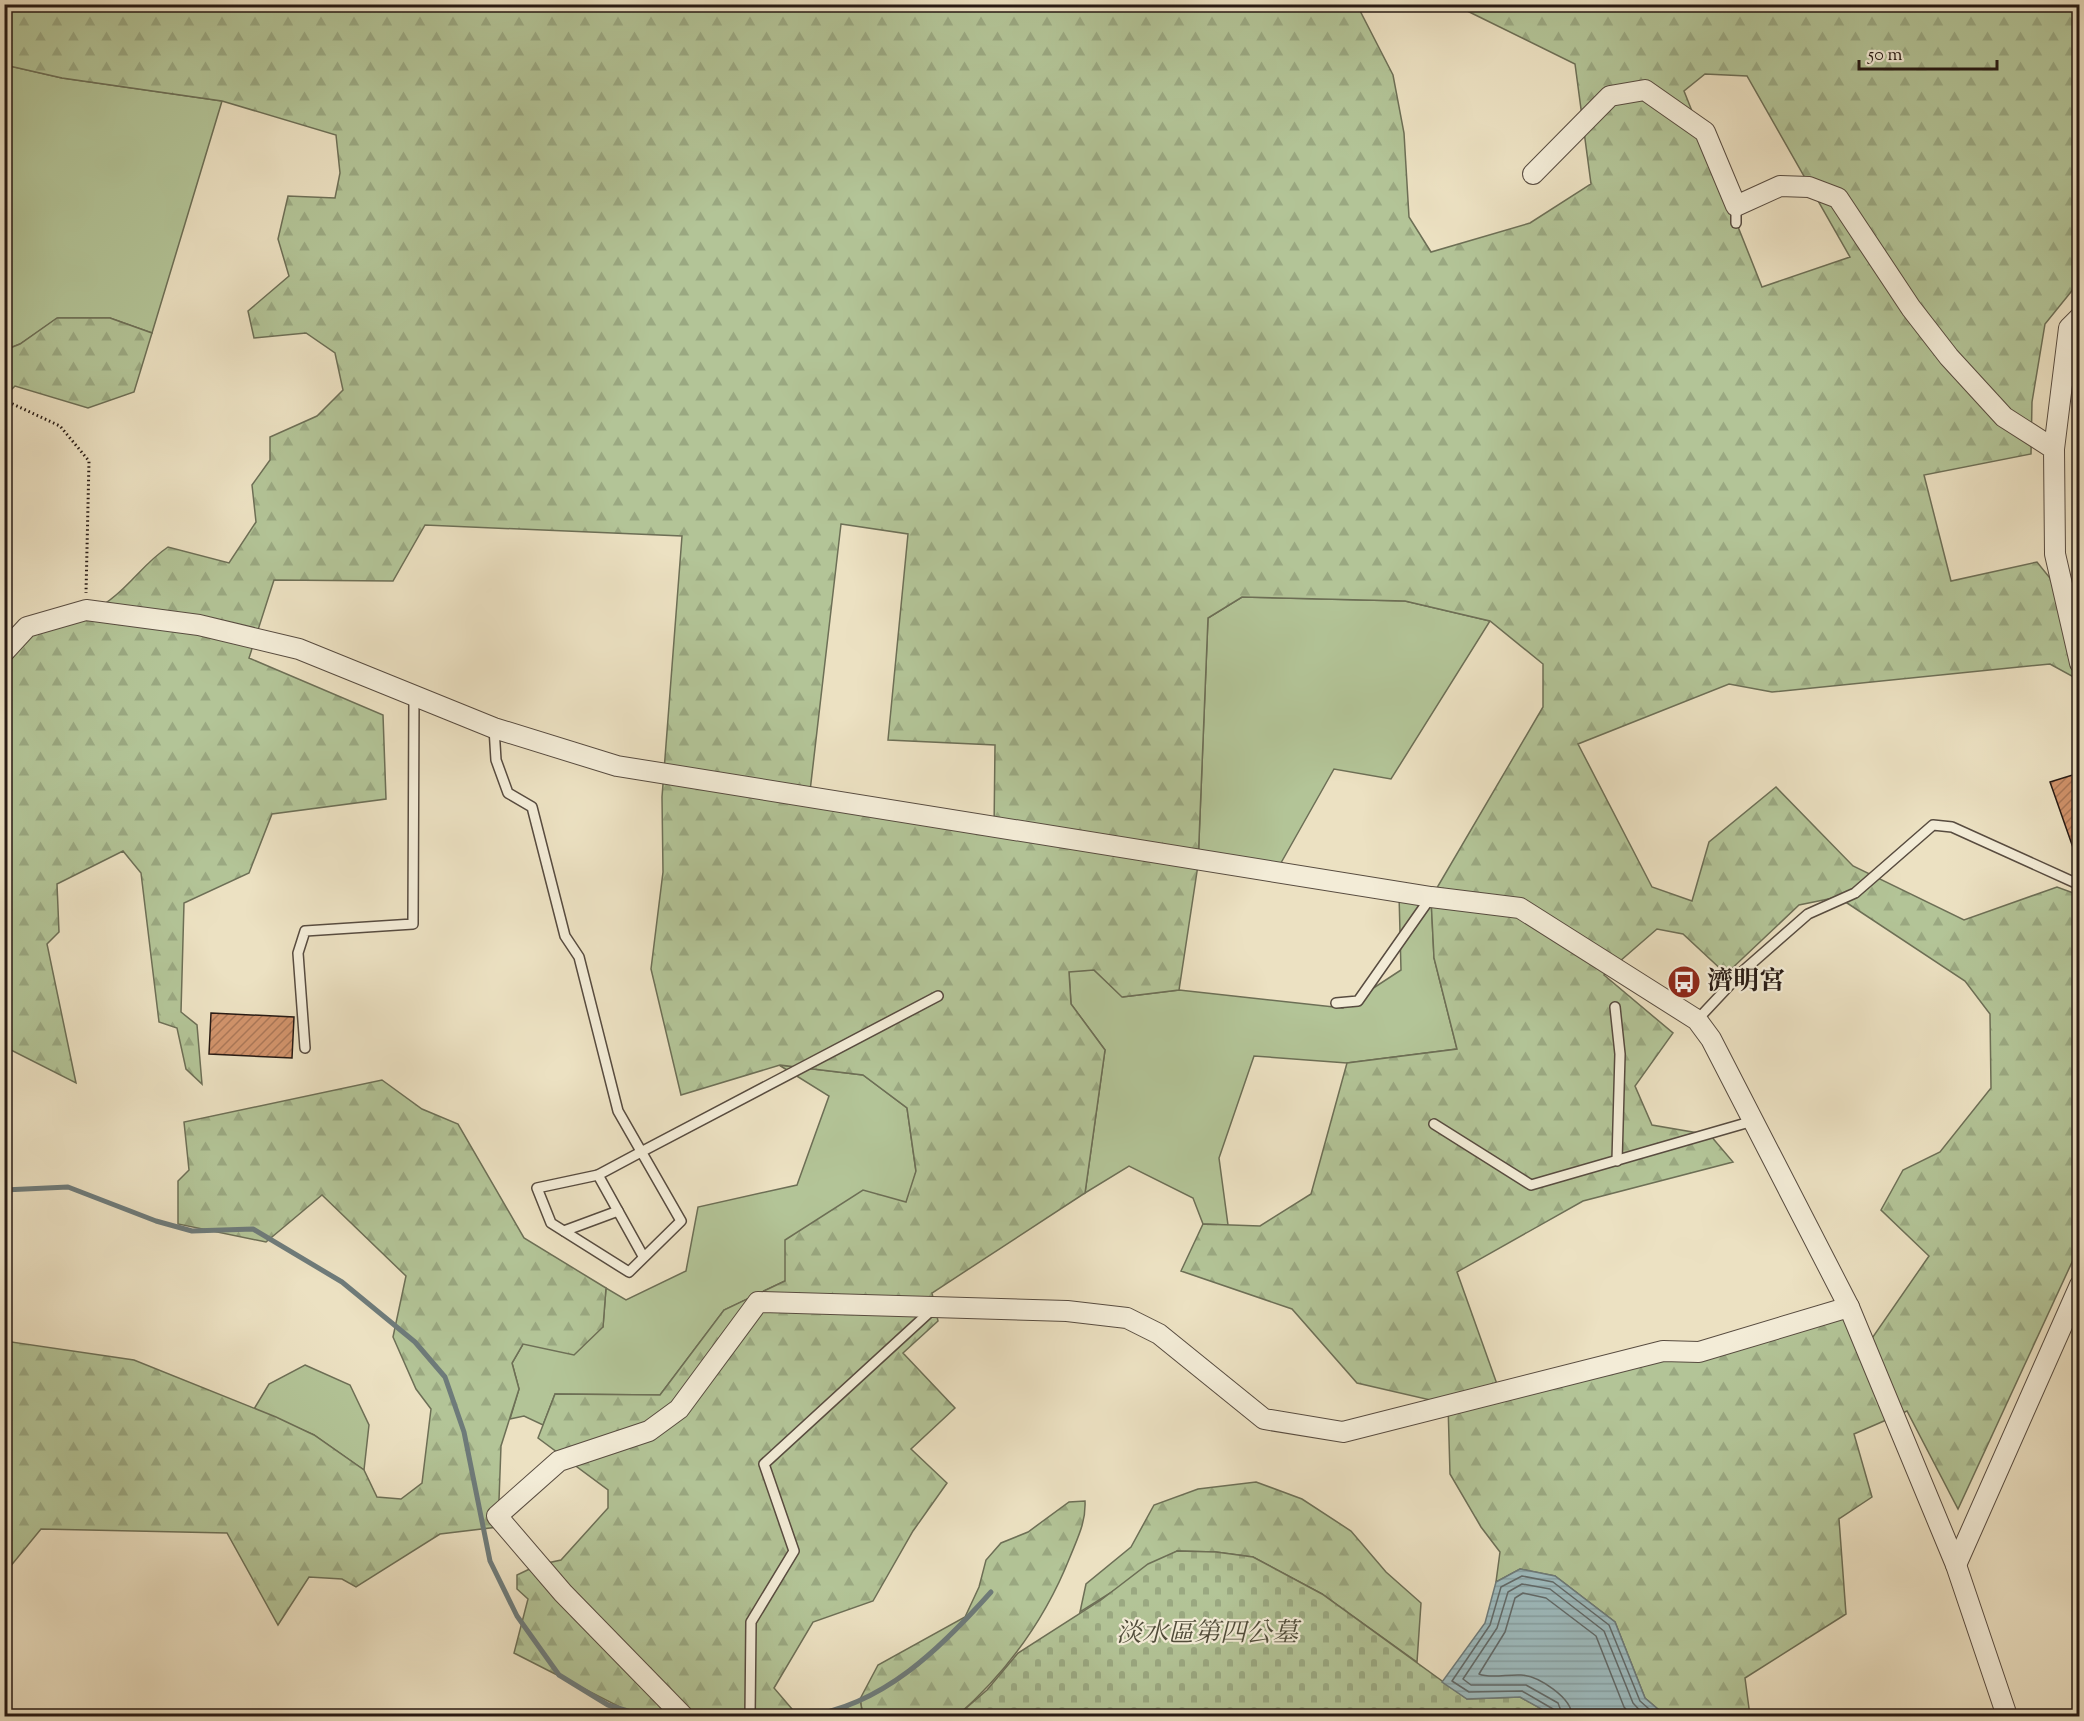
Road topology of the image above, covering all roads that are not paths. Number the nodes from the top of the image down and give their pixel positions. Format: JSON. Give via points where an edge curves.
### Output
{"nodes":[{"id":1,"x":1533,"y":174,"type":"dead end"},
{"id":2,"x":2079,"y":317,"type":"edge"},
{"id":3,"x":2054,"y":449,"type":"junction"},
{"id":4,"x":4,"y":652,"type":"edge"},
{"id":5,"x":2079,"y":663,"type":"edge"},
{"id":6,"x":414,"y":696,"type":"junction"},
{"id":7,"x":494,"y":728,"type":"junction"},
{"id":8,"x":2079,"y":885,"type":"edge"},
{"id":9,"x":1431,"y":897,"type":"junction"},
{"id":10,"x":938,"y":996,"type":"dead end"},
{"id":11,"x":1336,"y":1003,"type":"dead end"},
{"id":12,"x":1615,"y":1008,"type":"dead end"},
{"id":13,"x":1697,"y":1020,"type":"junction"},
{"id":14,"x":305,"y":1048,"type":"dead end"},
{"id":15,"x":1753,"y":1121,"type":"junction"},
{"id":16,"x":1434,"y":1124,"type":"dead end"},
{"id":17,"x":640,"y":1152,"type":"junction"},
{"id":18,"x":1617,"y":1161,"type":"junction"},
{"id":19,"x":598,"y":1175,"type":"junction"},
{"id":20,"x":618,"y":1211,"type":"junction"},
{"id":21,"x":564,"y":1232,"type":"junction"},
{"id":22,"x":643,"y":1256,"type":"junction"},
{"id":23,"x":2079,"y":1285,"type":"edge"},
{"id":24,"x":1849,"y":1307,"type":"junction"},
{"id":25,"x":935,"y":1308,"type":"junction"},
{"id":26,"x":1956,"y":1565,"type":"junction"},
{"id":27,"x":683,"y":1716,"type":"edge"},
{"id":28,"x":750,"y":1716,"type":"edge"},
{"id":29,"x":2007,"y":1716,"type":"edge"}],
"edges":[{"from":1,"to":3,"type":"street","via":[[1610,96],[1645,90],[1705,132],[1736,214],[1780,186],[1809,187],[1838,198],[1911,308],[1949,357],[2004,417]]},
{"from":2,"to":3,"type":"street","via":[[2069,328]]},
{"from":3,"to":5,"type":"street","via":[[2055,554]]},
{"from":4,"to":6,"type":"street","via":[[27,627],[86,610],[199,625],[299,650]]},
{"from":6,"to":7,"type":"street"},
{"from":6,"to":14,"type":"lane","via":[[413,924],[305,931],[298,953]]},
{"from":7,"to":9,"type":"street","via":[[617,766]]},
{"from":7,"to":17,"type":"lane","via":[[496,760],[508,793],[532,807],[565,936],[579,957],[618,1111]]},
{"from":8,"to":13,"type":"lane","via":[[1952,827],[1934,825],[1855,893],[1808,914],[1743,971]]},
{"from":9,"to":11,"type":"lane","via":[[1358,1001]]},
{"from":9,"to":13,"type":"street","via":[[1520,908]]},
{"from":10,"to":17,"type":"lane"},
{"from":12,"to":18,"type":"lane","via":[[1620,1054]]},
{"from":13,"to":15,"type":"street","via":[[1711,1039]]},
{"from":15,"to":18,"type":"lane"},
{"from":15,"to":24,"type":"street"},
{"from":16,"to":18,"type":"lane","via":[[1531,1185]]},
{"from":17,"to":19,"type":"lane"},
{"from":17,"to":22,"type":"lane","via":[[681,1221]]},
{"from":19,"to":20,"type":"lane"},
{"from":19,"to":21,"type":"lane","via":[[537,1188],[551,1224]]},
{"from":20,"to":21,"type":"lane"},
{"from":20,"to":22,"type":"lane"},
{"from":21,"to":22,"type":"lane","via":[[628,1272]]},
{"from":23,"to":26,"type":"street"},
{"from":24,"to":25,"type":"street","via":[[1699,1352],[1663,1351],[1343,1432],[1264,1419],[1160,1334],[1127,1318],[1067,1311]]},
{"from":24,"to":26,"type":"street"},
{"from":25,"to":27,"type":"street","via":[[758,1302],[679,1409],[649,1431],[559,1461],[497,1516],[563,1593]]},
{"from":25,"to":28,"type":"lane","via":[[764,1464],[794,1551],[751,1622]]},
{"from":26,"to":29,"type":"street"}]}
